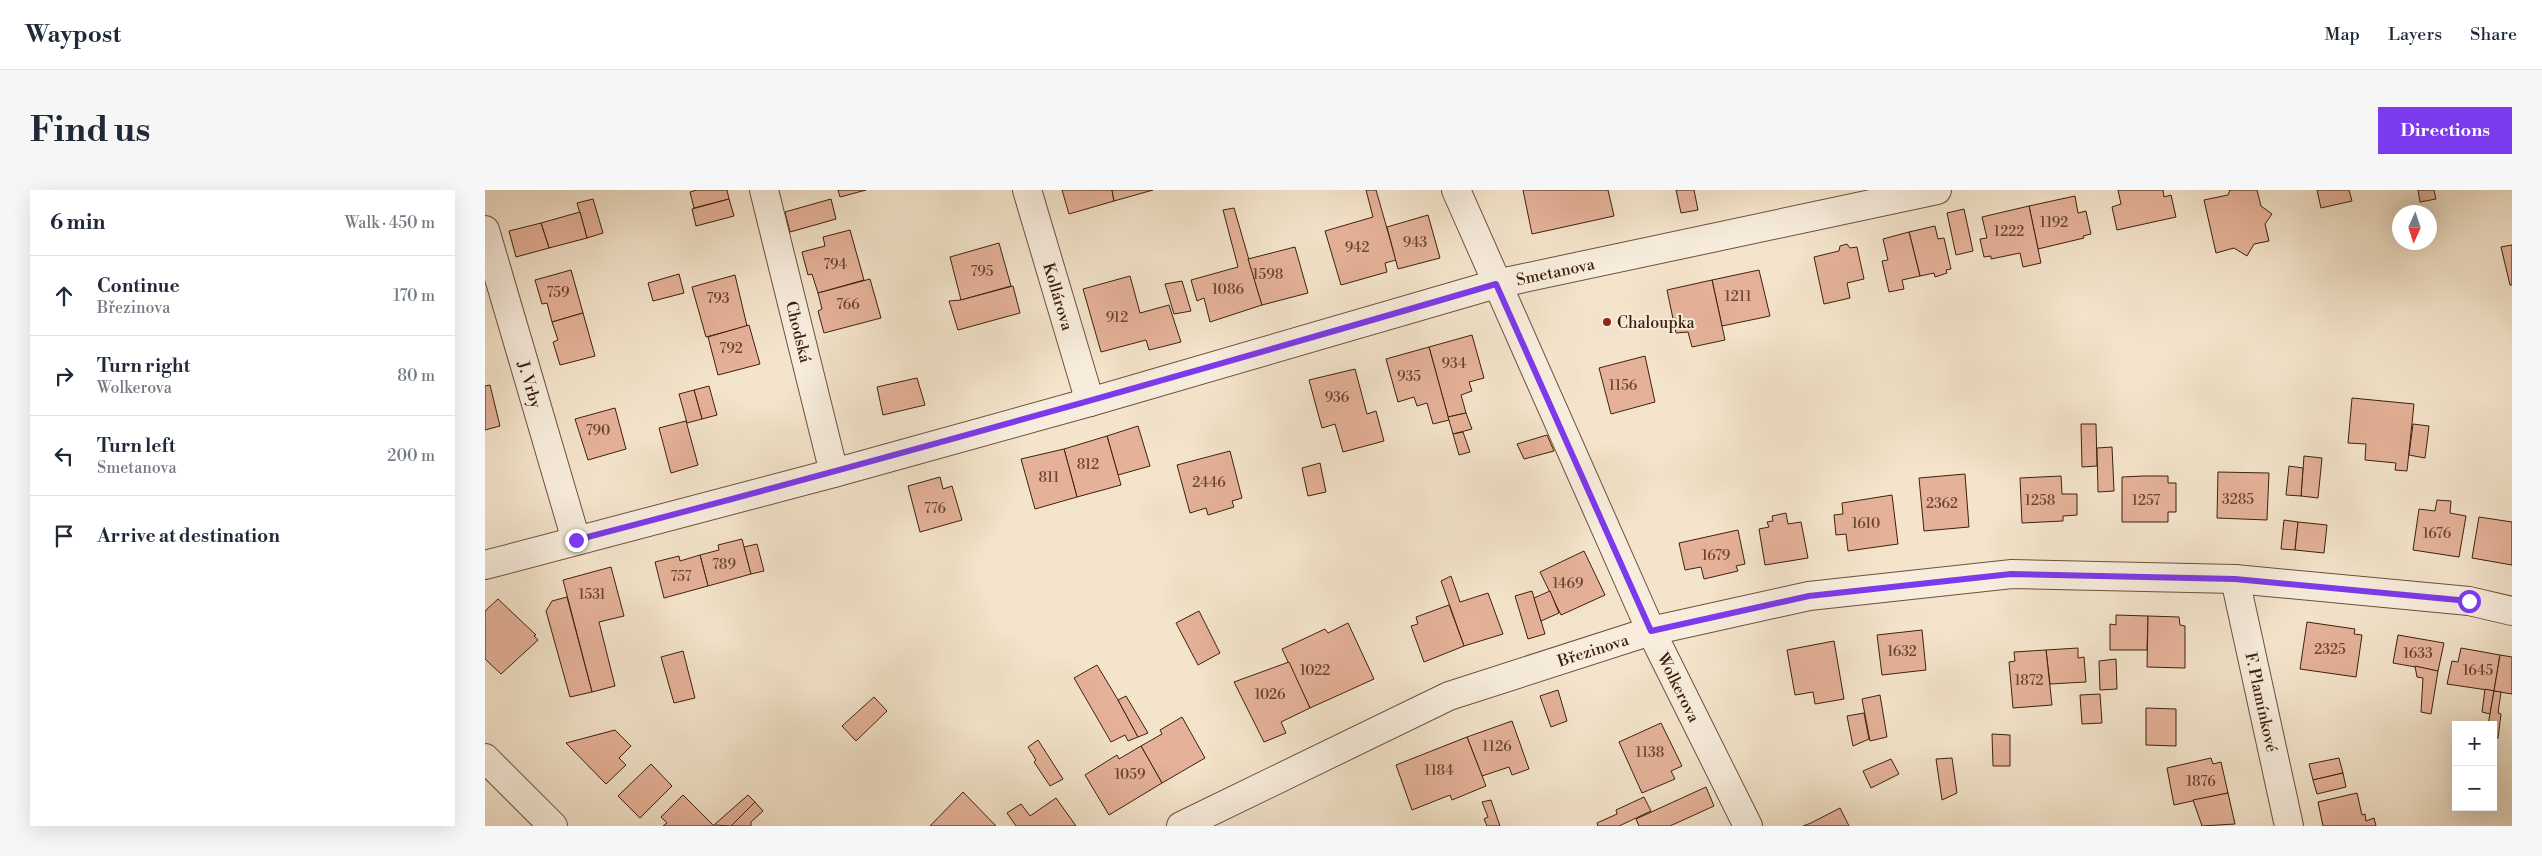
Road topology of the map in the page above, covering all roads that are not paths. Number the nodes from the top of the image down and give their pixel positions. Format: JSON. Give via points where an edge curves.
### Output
{"nodes":[{"id":1,"x":764,"y":190,"type":"edge"},
{"id":2,"x":1027,"y":190,"type":"edge"},
{"id":3,"x":1456,"y":190,"type":"edge"},
{"id":4,"x":1937,"y":190,"type":"edge"},
{"id":5,"x":1897,"y":194,"type":"edge"},
{"id":6,"x":485,"y":230,"type":"edge"},
{"id":7,"x":1496,"y":284,"type":"junction"},
{"id":8,"x":1090,"y":402,"type":"junction"},
{"id":9,"x":834,"y":473,"type":"junction"},
{"id":10,"x":576,"y":540,"type":"junction"},
{"id":11,"x":485,"y":564,"type":"edge"},
{"id":12,"x":2235,"y":579,"type":"junction"},
{"id":13,"x":2512,"y":611,"type":"edge"},
{"id":14,"x":1651,"y":631,"type":"junction"},
{"id":15,"x":485,"y":758,"type":"edge"},
{"id":16,"x":1190,"y":824,"type":"edge"},
{"id":17,"x":553,"y":826,"type":"edge"},
{"id":18,"x":1748,"y":826,"type":"edge"},
{"id":19,"x":2289,"y":826,"type":"edge"}],
"edges":[{"from":1,"to":9,"type":"street","name":"Chodská"},
{"from":2,"to":8,"type":"street","name":"Kollárova"},
{"from":3,"to":7,"type":"street","name":"Wolkerova"},
{"from":4,"to":5,"type":"street","name":"Smetanova"},
{"from":5,"to":7,"type":"street","name":"Smetanova"},
{"from":6,"to":10,"type":"street","name":"J. Vrby"},
{"from":7,"to":8,"type":"street","name":"Smetanova"},
{"from":7,"to":14,"type":"street","name":"Wolkerova"},
{"from":8,"to":9,"type":"street","name":"Smetanova"},
{"from":9,"to":10,"type":"street","name":"Smetanova"},
{"from":10,"to":11,"type":"street","name":"Smetanova"},
{"from":12,"to":13,"type":"street","name":"Březinova","via":[[2469,601]]},
{"from":12,"to":14,"type":"street","name":"Březinova","via":[[2011,574],[1809,596]]},
{"from":12,"to":19,"type":"street","name":"F. Plamínkové"},
{"from":14,"to":16,"type":"street","name":"Březinova","via":[[1449,696]]},
{"from":14,"to":18,"type":"street","name":"Wolkerova"},
{"from":15,"to":17,"type":"street"}]}
